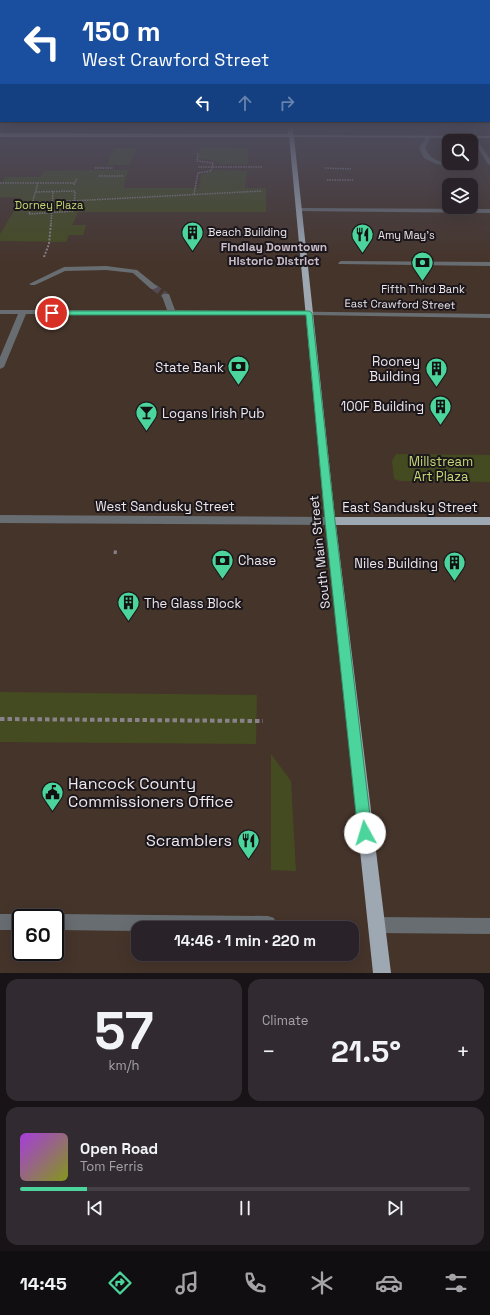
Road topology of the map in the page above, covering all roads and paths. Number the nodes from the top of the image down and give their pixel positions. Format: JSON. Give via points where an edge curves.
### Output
{"nodes":[{"id":1,"x":201,"y":172,"type":"edge"},
{"id":2,"x":294,"y":172,"type":"edge"},
{"id":3,"x":99,"y":176,"type":"dead end"},
{"id":4,"x":123,"y":176,"type":"dead end"},
{"id":5,"x":77,"y":178,"type":"dead end"},
{"id":6,"x":327,"y":180,"type":"dead end"},
{"id":7,"x":353,"y":180,"type":"dead end"},
{"id":8,"x":0,"y":183,"type":"edge"},
{"id":9,"x":38,"y":183,"type":"junction"},
{"id":10,"x":262,"y":190,"type":"dead end"},
{"id":11,"x":53,"y":191,"type":"junction"},
{"id":12,"x":36,"y":192,"type":"junction"},
{"id":13,"x":194,"y":194,"type":"junction"},
{"id":14,"x":75,"y":201,"type":"junction"},
{"id":15,"x":52,"y":202,"type":"junction"},
{"id":16,"x":32,"y":203,"type":"junction"},
{"id":17,"x":298,"y":210,"type":"junction"},
{"id":18,"x":490,"y":211,"type":"edge"},
{"id":19,"x":52,"y":213,"type":"junction"},
{"id":20,"x":44,"y":258,"type":"dead end"},
{"id":21,"x":341,"y":263,"type":"dead end"},
{"id":22,"x":490,"y":264,"type":"edge"},
{"id":23,"x":33,"y":284,"type":"dead end"},
{"id":24,"x":154,"y":287,"type":"tunnel mouth"},
{"id":25,"x":166,"y":296,"type":"tunnel mouth"},
{"id":26,"x":0,"y":312,"type":"edge"},
{"id":27,"x":23,"y":312,"type":"junction"},
{"id":28,"x":172,"y":313,"type":"junction"},
{"id":29,"x":309,"y":313,"type":"junction"},
{"id":30,"x":490,"y":316,"type":"edge"},
{"id":31,"x":0,"y":367,"type":"edge"},
{"id":32,"x":0,"y":520,"type":"edge"},
{"id":33,"x":330,"y":521,"type":"junction"},
{"id":34,"x":490,"y":521,"type":"edge"},
{"id":35,"x":116,"y":548,"type":"dead end"},
{"id":36,"x":116,"y":554,"type":"dead end"},
{"id":37,"x":0,"y":719,"type":"edge"},
{"id":38,"x":264,"y":721,"type":"dead end"},
{"id":39,"x":0,"y":922,"type":"edge"},
{"id":40,"x":12,"y":922,"type":"edge"},
{"id":41,"x":64,"y":922,"type":"edge"},
{"id":42,"x":131,"y":923,"type":"edge"},
{"id":43,"x":376,"y":925,"type":"junction"},
{"id":44,"x":490,"y":926,"type":"edge"},
{"id":45,"x":382,"y":973,"type":"edge"}],
"edges":[{"from":1,"to":13,"type":"path","via":[[198,173]]},
{"from":2,"to":17,"type":"main road","name":"South Main Street"},
{"from":3,"to":4,"type":"path"},
{"from":5,"to":9,"type":"path","via":[[75,184]]},
{"from":6,"to":7,"type":"path"},
{"from":8,"to":9,"type":"path"},
{"from":9,"to":12,"type":"path"},
{"from":10,"to":13,"type":"path"},
{"from":11,"to":12,"type":"path"},
{"from":11,"to":14,"type":"path","via":[[76,191]]},
{"from":11,"to":15,"type":"path"},
{"from":12,"to":16,"type":"path"},
{"from":13,"to":14,"type":"path"},
{"from":14,"to":15,"type":"path"},
{"from":14,"to":19,"type":"path","via":[[74,211]]},
{"from":15,"to":16,"type":"path"},
{"from":15,"to":19,"type":"path"},
{"from":16,"to":19,"type":"path","via":[[29,214]]},
{"from":17,"to":18,"type":"street"},
{"from":17,"to":29,"type":"main road","name":"South Main Street"},
{"from":19,"to":20,"type":"path","via":[[49,244]]},
{"from":21,"to":22,"type":"street"},
{"from":23,"to":24,"type":"street","via":[[64,269],[106,268],[135,271]]},
{"from":25,"to":28,"type":"street"},
{"from":26,"to":27,"type":"street","name":"East Crawford Street"},
{"from":27,"to":28,"type":"street","name":"East Crawford Street"},
{"from":27,"to":31,"type":"street"},
{"from":28,"to":29,"type":"street","name":"East Crawford Street"},
{"from":29,"to":30,"type":"street","name":"East Crawford Street"},
{"from":29,"to":33,"type":"main road","name":"South Main Street"},
{"from":32,"to":33,"type":"street","name":"West Sandusky Street"},
{"from":33,"to":34,"type":"main road","name":"East Sandusky Street"},
{"from":33,"to":43,"type":"main road","name":"South Main Street"},
{"from":35,"to":36,"type":"path"},
{"from":37,"to":38,"type":"path"},
{"from":39,"to":40,"type":"street"},
{"from":41,"to":42,"type":"street"},
{"from":43,"to":44,"type":"street"},
{"from":43,"to":45,"type":"main road","name":"South Main Street"}]}
